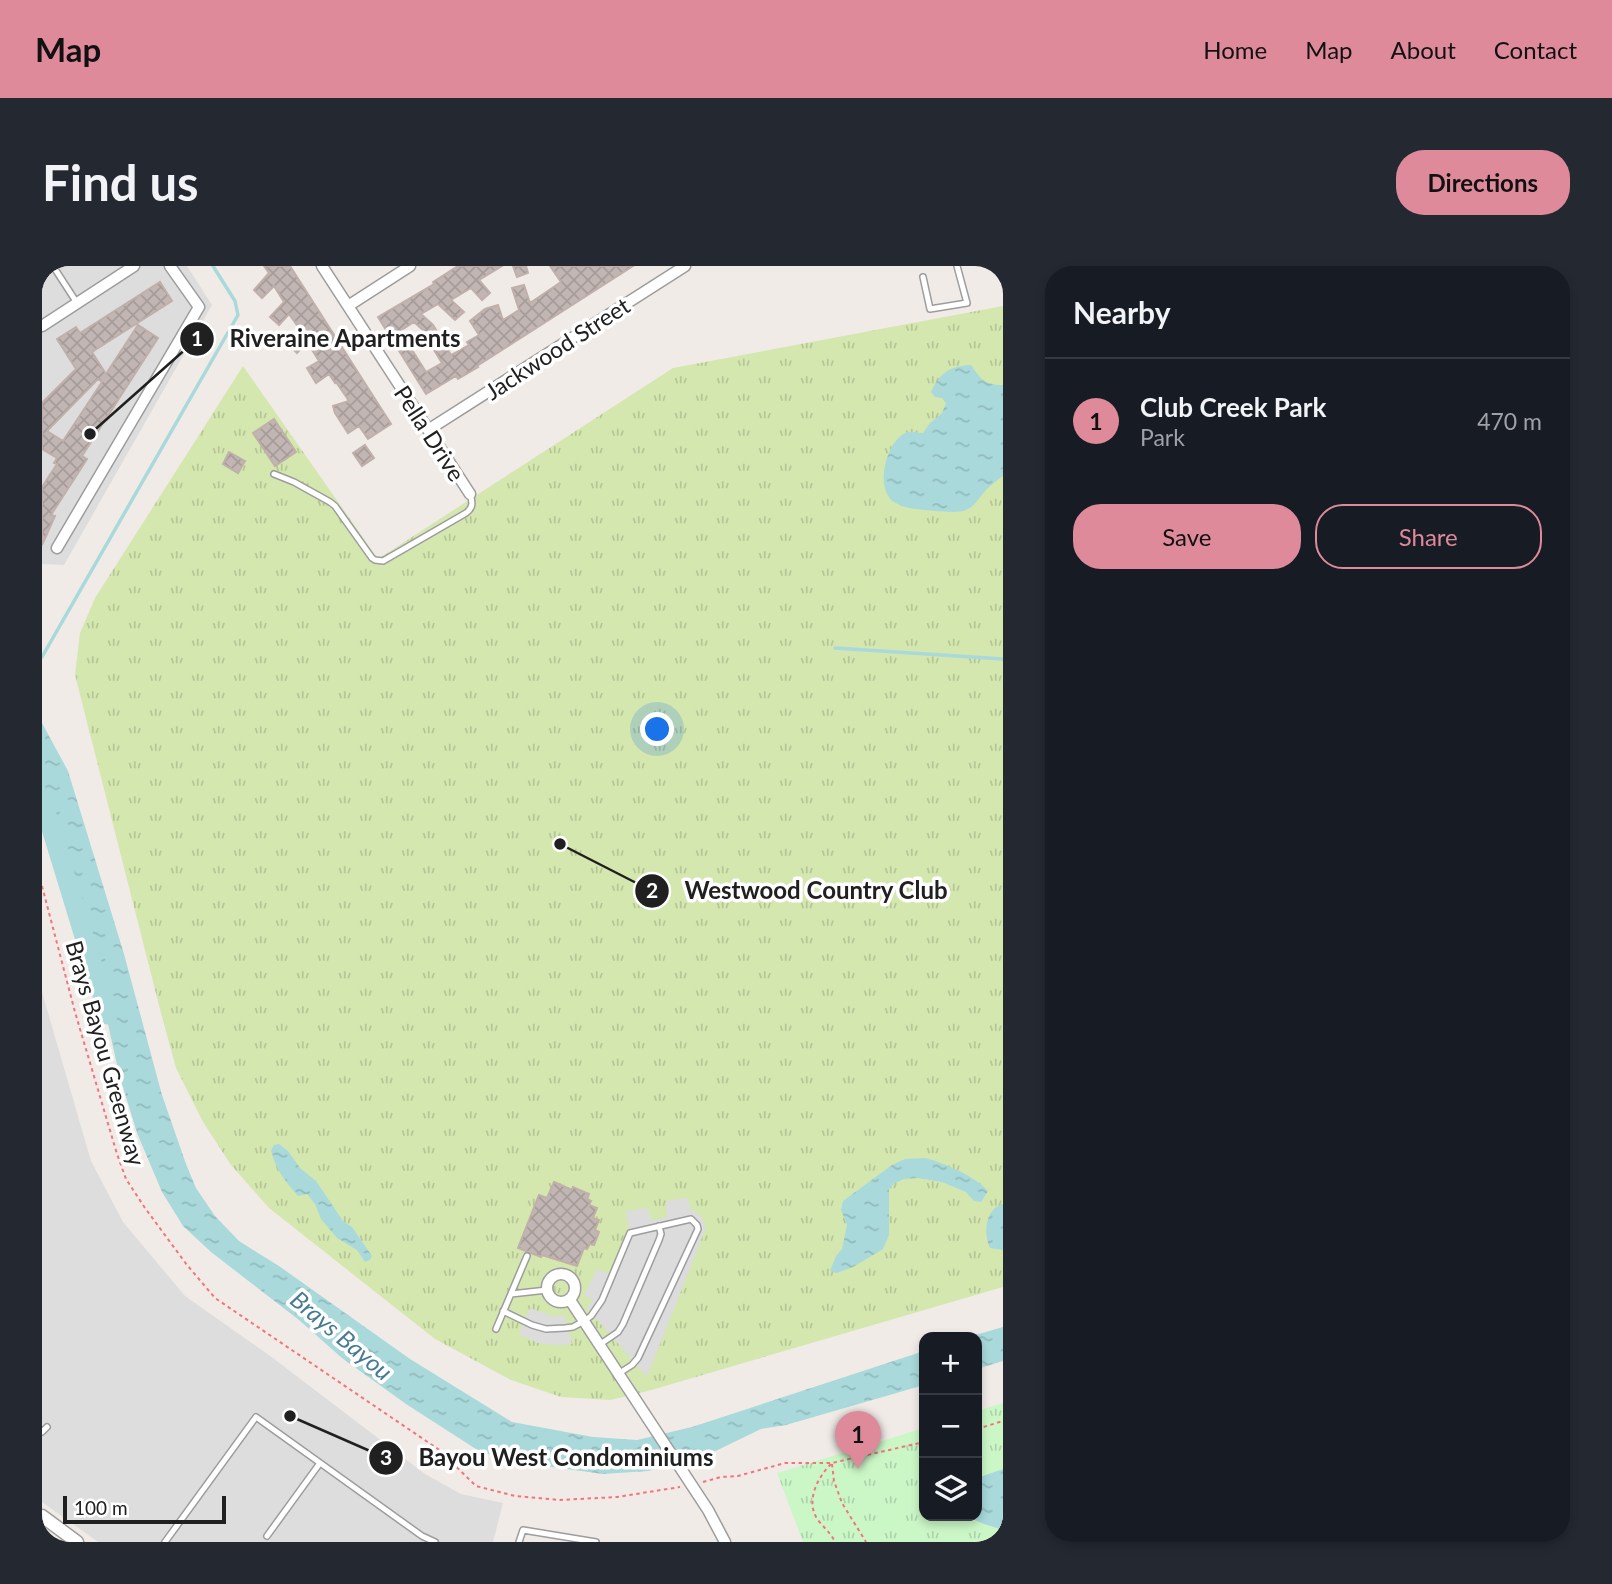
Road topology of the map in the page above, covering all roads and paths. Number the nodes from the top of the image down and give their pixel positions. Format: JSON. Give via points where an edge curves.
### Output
{"nodes":[{"id":1,"x":53,"y":266,"type":"edge"},
{"id":2,"x":134,"y":266,"type":"edge"},
{"id":3,"x":170,"y":266,"type":"edge"},
{"id":4,"x":322,"y":266,"type":"edge"},
{"id":5,"x":410,"y":266,"type":"edge"},
{"id":6,"x":685,"y":266,"type":"edge"},
{"id":7,"x":957,"y":266,"type":"edge"},
{"id":8,"x":923,"y":278,"type":"dead end"},
{"id":9,"x":77,"y":303,"type":"junction"},
{"id":10,"x":348,"y":306,"type":"junction"},
{"id":11,"x":42,"y":326,"type":"edge"},
{"id":12,"x":428,"y":430,"type":"junction"},
{"id":13,"x":274,"y":474,"type":"dead end"},
{"id":14,"x":470,"y":494,"type":"joint"},
{"id":15,"x":57,"y":548,"type":"dead end"},
{"id":16,"x":42,"y":886,"type":"edge"},
{"id":17,"x":659,"y":1226,"type":"junction"},
{"id":18,"x":527,"y":1256,"type":"dead end"},
{"id":19,"x":547,"y":1290,"type":"junction"},
{"id":20,"x":511,"y":1293,"type":"junction"},
{"id":21,"x":570,"y":1300,"type":"junction"},
{"id":22,"x":503,"y":1311,"type":"junction"},
{"id":23,"x":584,"y":1321,"type":"junction"},
{"id":24,"x":496,"y":1329,"type":"dead end"},
{"id":25,"x":599,"y":1345,"type":"junction"},
{"id":26,"x":618,"y":1374,"type":"junction"},
{"id":27,"x":1003,"y":1421,"type":"edge"},
{"id":28,"x":982,"y":1427,"type":"edge"},
{"id":29,"x":919,"y":1443,"type":"edge"},
{"id":30,"x":320,"y":1463,"type":"junction"},
{"id":31,"x":832,"y":1463,"type":"junction"},
{"id":32,"x":686,"y":1481,"type":"junction"},
{"id":33,"x":698,"y":1484,"type":"dead end"},
{"id":34,"x":42,"y":1516,"type":"edge"},
{"id":35,"x":267,"y":1535,"type":"dead end"},
{"id":36,"x":70,"y":1540,"type":"edge"},
{"id":37,"x":165,"y":1542,"type":"edge"},
{"id":38,"x":435,"y":1542,"type":"edge"},
{"id":39,"x":519,"y":1542,"type":"edge"},
{"id":40,"x":596,"y":1542,"type":"edge"},
{"id":41,"x":725,"y":1542,"type":"edge"},
{"id":42,"x":835,"y":1542,"type":"edge"},
{"id":43,"x":866,"y":1542,"type":"edge"}],
"edges":[{"from":1,"to":9,"type":"lane"},
{"from":2,"to":9,"type":"street"},
{"from":3,"to":15,"type":"street","via":[[199,307]]},
{"from":4,"to":10,"type":"street","name":"Pella Drive"},
{"from":5,"to":10,"type":"street"},
{"from":6,"to":12,"type":"street","name":"Jackwood Street"},
{"from":7,"to":8,"type":"lane","via":[[967,303],[930,309]]},
{"from":9,"to":11,"type":"street"},
{"from":10,"to":12,"type":"street","name":"Pella Drive"},
{"from":12,"to":14,"type":"street","name":"Pella Drive"},
{"from":13,"to":14,"type":"lane","via":[[335,506],[372,558],[380,561],[466,513],[472,505]]},
{"from":16,"to":32,"type":"path","name":"Brays Bayou Greenway","via":[[126,1179],[215,1298],[439,1449],[476,1486],[560,1500],[617,1497]]},
{"from":17,"to":23,"type":"lane","via":[[630,1233],[602,1300]]},
{"from":17,"to":25,"type":"lane","via":[[659,1240],[623,1324]]},
{"from":17,"to":26,"type":"lane","via":[[691,1219],[698,1229],[638,1358]]},
{"from":18,"to":20,"type":"lane"},
{"from":19,"to":20,"type":"lane"},
{"from":19,"to":21,"type":"street","via":[[556,1302]]},
{"from":19,"to":21,"type":"street","via":[[554,1276],[568,1275],[576,1287]]},
{"from":20,"to":22,"type":"lane"},
{"from":21,"to":23,"type":"street"},
{"from":22,"to":23,"type":"lane","via":[[546,1329],[573,1327]]},
{"from":22,"to":24,"type":"lane"},
{"from":23,"to":25,"type":"street"},
{"from":25,"to":26,"type":"street"},
{"from":26,"to":32,"type":"street"},
{"from":27,"to":28,"type":"path"},
{"from":29,"to":31,"type":"path"},
{"from":30,"to":35,"type":"lane"},
{"from":30,"to":37,"type":"lane","via":[[256,1417]]},
{"from":30,"to":38,"type":"lane"},
{"from":31,"to":33,"type":"path","via":[[785,1463]]},
{"from":31,"to":42,"type":"path","via":[[815,1489],[812,1504]]},
{"from":31,"to":43,"type":"path","via":[[842,1503]]},
{"from":32,"to":41,"type":"street"},
{"from":34,"to":36,"type":"street"},
{"from":39,"to":40,"type":"lane","via":[[523,1530]]}]}
